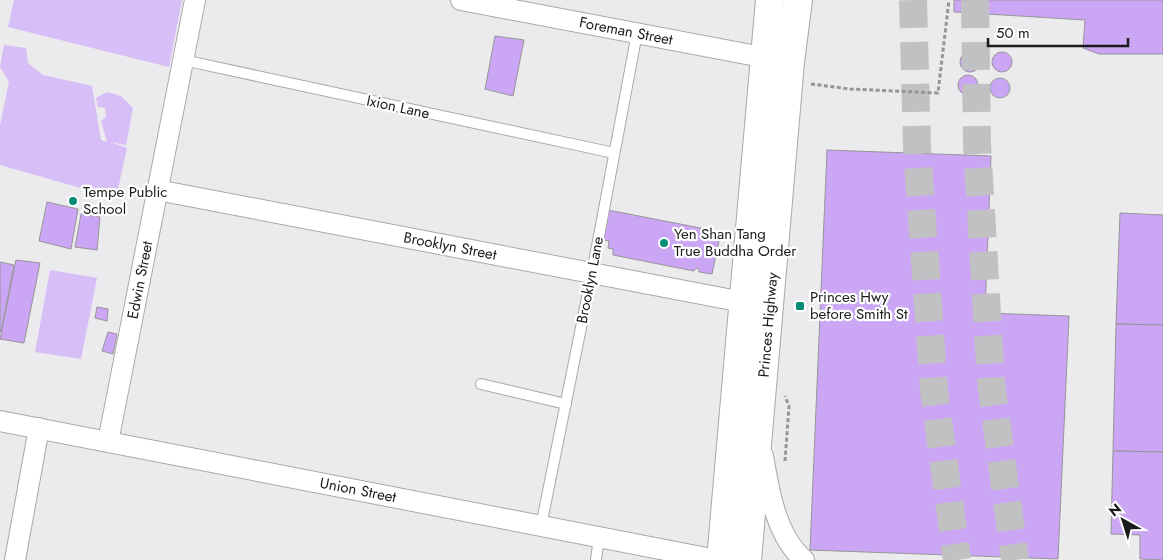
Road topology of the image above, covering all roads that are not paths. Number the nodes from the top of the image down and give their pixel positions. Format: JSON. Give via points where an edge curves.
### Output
{"nodes":[{"id":1,"x":194,"y":0,"type":"edge"},
{"id":2,"x":461,"y":0,"type":"edge"},
{"id":3,"x":770,"y":0,"type":"edge"},
{"id":4,"x":798,"y":0,"type":"edge"},
{"id":5,"x":637,"y":33,"type":"junction"},
{"id":6,"x":778,"y":59,"type":"junction"},
{"id":7,"x":183,"y":60,"type":"junction"},
{"id":8,"x":614,"y":153,"type":"junction"},
{"id":9,"x":157,"y":190,"type":"junction"},
{"id":10,"x":592,"y":273,"type":"junction"},
{"id":11,"x":743,"y":302,"type":"junction"},
{"id":12,"x":482,"y":384,"type":"dead end"},
{"id":13,"x":566,"y":404,"type":"junction"},
{"id":14,"x":0,"y":421,"type":"edge"},
{"id":15,"x":39,"y":428,"type":"junction"},
{"id":16,"x":759,"y":432,"type":"junction"},
{"id":17,"x":108,"y":442,"type":"junction"},
{"id":18,"x":541,"y":526,"type":"junction"},
{"id":19,"x":599,"y":537,"type":"junction"},
{"id":20,"x":15,"y":560,"type":"edge"},
{"id":21,"x":596,"y":560,"type":"edge"},
{"id":22,"x":717,"y":560,"type":"edge"},
{"id":23,"x":721,"y":560,"type":"edge"},
{"id":24,"x":747,"y":560,"type":"edge"},
{"id":25,"x":804,"y":560,"type":"edge"}],
"edges":[{"from":1,"to":7,"type":"street","name":"Edwin Street"},
{"from":2,"to":5,"type":"street","name":"Foreman Street"},
{"from":3,"to":6,"type":"highway","name":"Princes Highway"},
{"from":4,"to":6,"type":"highway","name":"Princes Highway"},
{"from":5,"to":6,"type":"street","name":"Foreman Street"},
{"from":5,"to":8,"type":"lane","name":"Brooklyn Lane"},
{"from":6,"to":11,"type":"highway","name":"Princes Highway"},
{"from":6,"to":16,"type":"highway","name":"Princes Highway"},
{"from":7,"to":8,"type":"lane","name":"Ixion Lane"},
{"from":7,"to":9,"type":"street","name":"Edwin Street"},
{"from":8,"to":10,"type":"lane","name":"Brooklyn Lane"},
{"from":9,"to":10,"type":"street","name":"Brooklyn Street"},
{"from":9,"to":17,"type":"street","name":"Edwin Street"},
{"from":10,"to":11,"type":"street","name":"Brooklyn Street"},
{"from":10,"to":13,"type":"lane","name":"Brooklyn Lane"},
{"from":11,"to":23,"type":"highway","name":"Princes Highway"},
{"from":12,"to":13,"type":"lane"},
{"from":13,"to":18,"type":"lane","name":"Brooklyn Lane"},
{"from":14,"to":15,"type":"street","name":"Union Street"},
{"from":15,"to":17,"type":"street","name":"Union Street"},
{"from":15,"to":20,"type":"street"},
{"from":16,"to":24,"type":"highway","name":"Princes Highway"},
{"from":16,"to":25,"type":"street","via":[[780,524],[794,552]]},
{"from":17,"to":18,"type":"street","name":"Union Street"},
{"from":18,"to":19,"type":"street","name":"Union Street"},
{"from":19,"to":21,"type":"lane"},
{"from":19,"to":22,"type":"street","name":"Union Street"}]}
